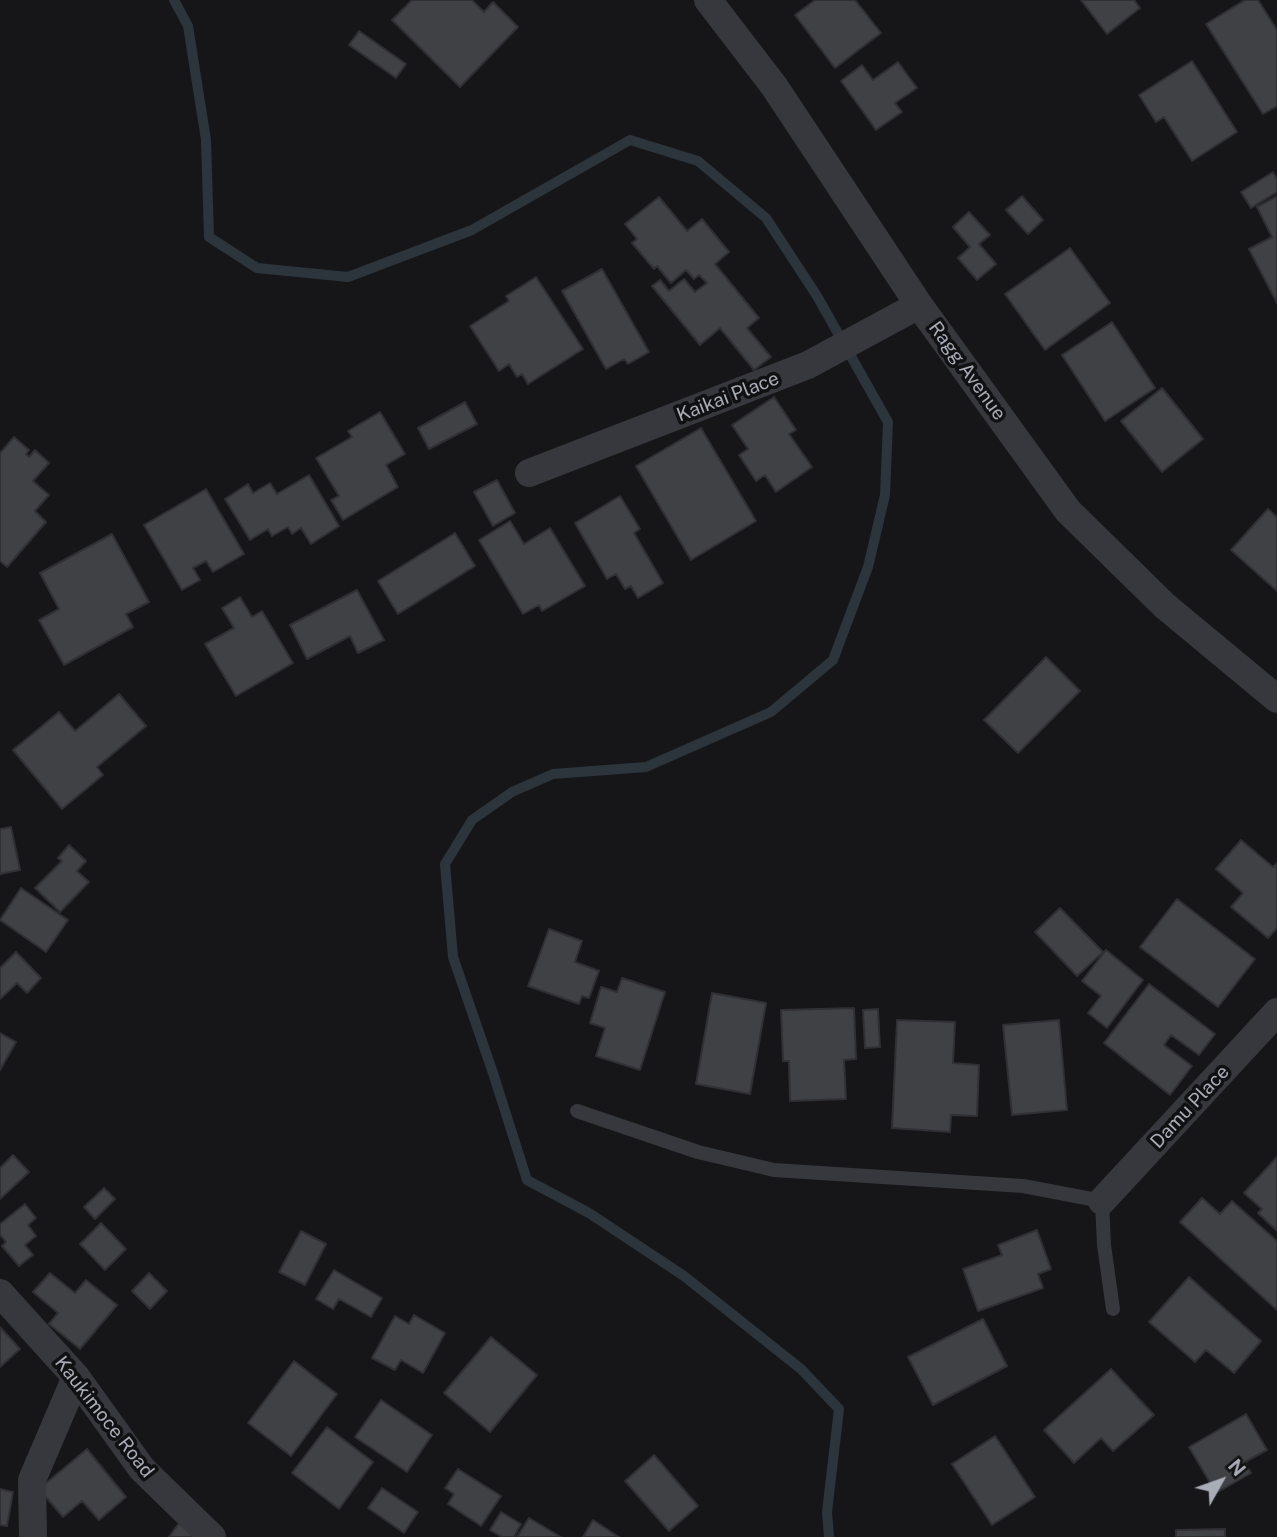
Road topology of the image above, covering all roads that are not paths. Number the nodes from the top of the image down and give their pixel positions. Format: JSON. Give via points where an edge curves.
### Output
{"nodes":[{"id":1,"x":708,"y":0,"type":"edge"},
{"id":2,"x":919,"y":305,"type":"junction"},
{"id":3,"x":529,"y":473,"type":"dead end"},
{"id":4,"x":1277,"y":699,"type":"edge"},
{"id":5,"x":1277,"y":1012,"type":"edge"},
{"id":6,"x":577,"y":1111,"type":"dead end"},
{"id":7,"x":1102,"y":1202,"type":"junction"},
{"id":8,"x":0,"y":1293,"type":"edge"},
{"id":9,"x":1113,"y":1308,"type":"dead end"},
{"id":10,"x":76,"y":1377,"type":"junction"},
{"id":11,"x":33,"y":1537,"type":"edge"},
{"id":12,"x":212,"y":1537,"type":"edge"}],
"edges":[{"from":1,"to":2,"type":"street","name":"Ragg Avenue","via":[[774,86]]},
{"from":2,"to":3,"type":"street","name":"Kaikai Place","via":[[808,365]]},
{"from":2,"to":4,"type":"street","name":"Ragg Avenue","via":[[1068,511],[1165,606]]},
{"from":5,"to":7,"type":"street","name":"Damu Place"},
{"from":6,"to":7,"type":"lane","via":[[698,1152],[774,1170],[1023,1186]]},
{"from":7,"to":9,"type":"lane"},
{"from":8,"to":10,"type":"street","name":"Kaukimoce Road"},
{"from":10,"to":11,"type":"street","via":[[32,1480]]},
{"from":10,"to":12,"type":"street","name":"Kaukimoce Road","via":[[142,1469]]}]}
